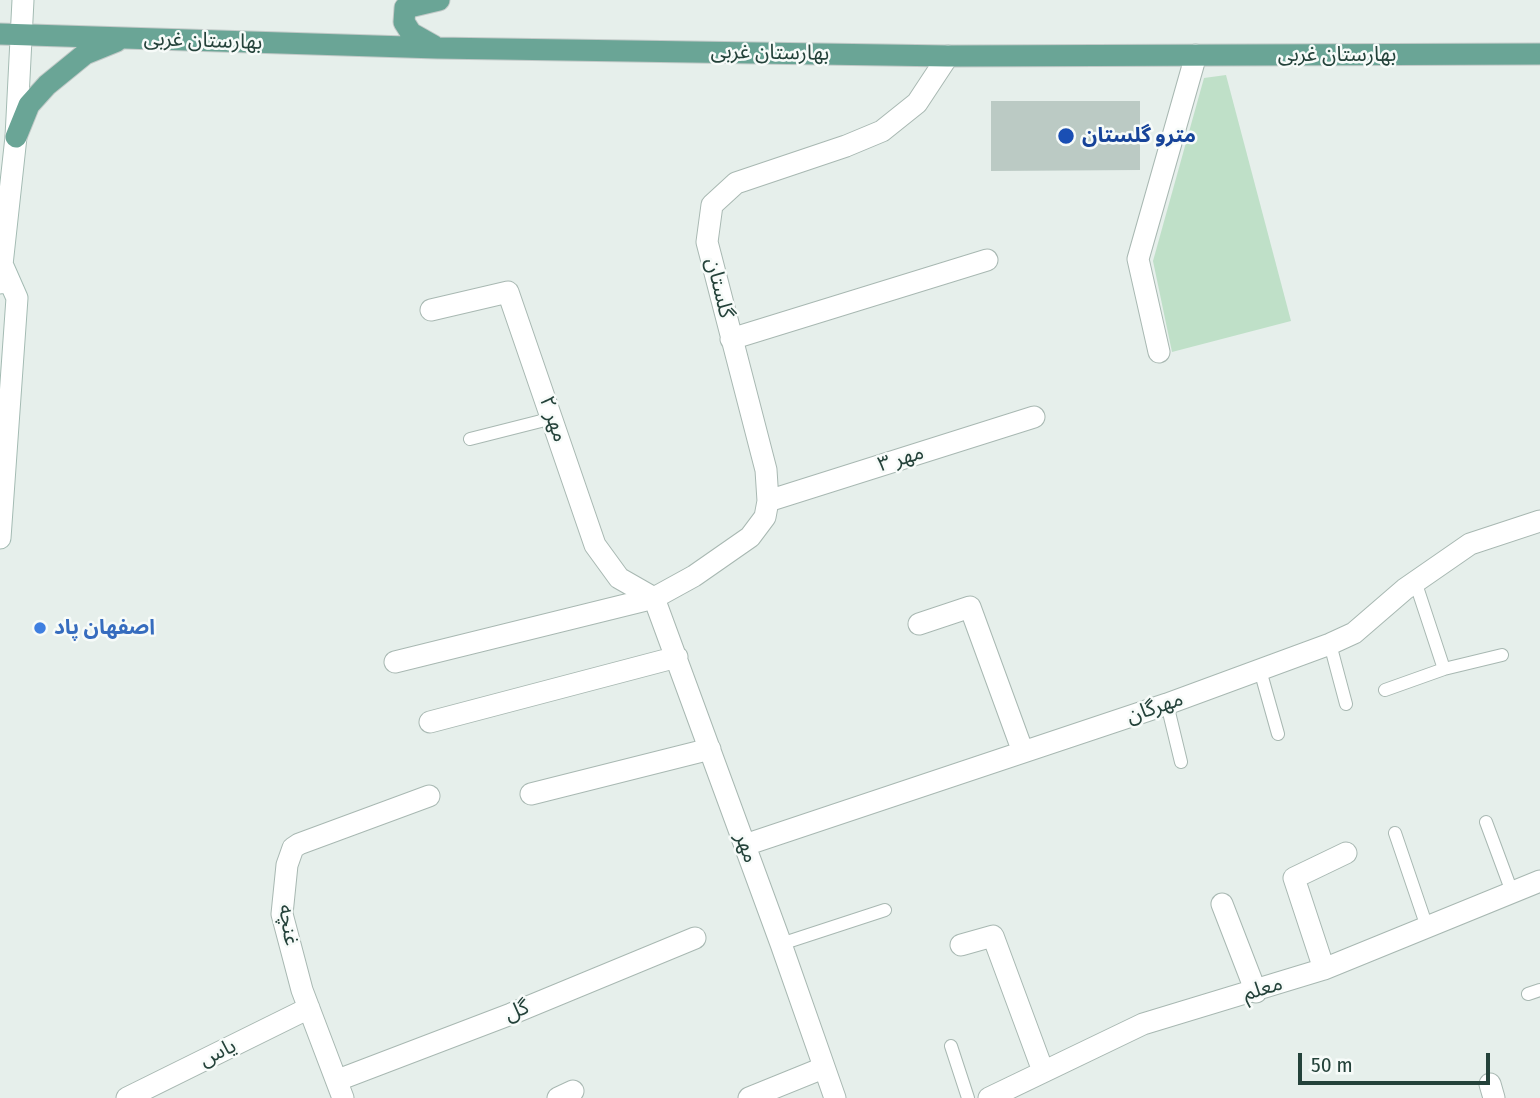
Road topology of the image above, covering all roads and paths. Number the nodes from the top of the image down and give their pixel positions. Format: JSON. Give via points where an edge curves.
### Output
{"nodes":[{"id":1,"x":23,"y":0,"type":"edge"},
{"id":2,"x":439,"y":0,"type":"edge"},
{"id":3,"x":0,"y":34,"type":"edge"},
{"id":4,"x":22,"y":34,"type":"junction"},
{"id":5,"x":124,"y":38,"type":"junction"},
{"id":6,"x":437,"y":48,"type":"junction"},
{"id":7,"x":1540,"y":54,"type":"edge"},
{"id":8,"x":948,"y":55,"type":"junction"},
{"id":9,"x":1196,"y":55,"type":"junction"},
{"id":10,"x":16,"y":137,"type":"junction"},
{"id":11,"x":987,"y":260,"type":"dead end"},
{"id":12,"x":1,"y":273,"type":"edge"},
{"id":13,"x":431,"y":310,"type":"dead end"},
{"id":14,"x":732,"y":339,"type":"junction"},
{"id":15,"x":1158,"y":352,"type":"dead end"},
{"id":16,"x":553,"y":418,"type":"junction"},
{"id":17,"x":1034,"y":418,"type":"dead end"},
{"id":18,"x":470,"y":439,"type":"dead end"},
{"id":19,"x":768,"y":501,"type":"junction"},
{"id":20,"x":1540,"y":521,"type":"edge"},
{"id":21,"x":0,"y":538,"type":"edge"},
{"id":22,"x":1415,"y":582,"type":"junction"},
{"id":23,"x":654,"y":598,"type":"junction"},
{"id":24,"x":919,"y":624,"type":"dead end"},
{"id":25,"x":1330,"y":644,"type":"junction"},
{"id":26,"x":1502,"y":655,"type":"dead end"},
{"id":27,"x":677,"y":657,"type":"junction"},
{"id":28,"x":395,"y":662,"type":"dead end"},
{"id":29,"x":1444,"y":669,"type":"junction"},
{"id":30,"x":1261,"y":670,"type":"junction"},
{"id":31,"x":1385,"y":690,"type":"dead end"},
{"id":32,"x":1167,"y":704,"type":"junction"},
{"id":33,"x":1346,"y":704,"type":"dead end"},
{"id":34,"x":430,"y":722,"type":"dead end"},
{"id":35,"x":1278,"y":734,"type":"dead end"},
{"id":36,"x":710,"y":749,"type":"junction"},
{"id":37,"x":1023,"y":752,"type":"junction"},
{"id":38,"x":1181,"y":762,"type":"dead end"},
{"id":39,"x":531,"y":794,"type":"dead end"},
{"id":40,"x":429,"y":796,"type":"dead end"},
{"id":41,"x":1486,"y":822,"type":"dead end"},
{"id":42,"x":1395,"y":833,"type":"dead end"},
{"id":43,"x":745,"y":845,"type":"junction"},
{"id":44,"x":1346,"y":853,"type":"dead end"},
{"id":45,"x":1540,"y":881,"type":"edge"},
{"id":46,"x":1512,"y":892,"type":"junction"},
{"id":47,"x":1222,"y":904,"type":"dead end"},
{"id":48,"x":885,"y":910,"type":"dead end"},
{"id":49,"x":1427,"y":927,"type":"junction"},
{"id":50,"x":695,"y":938,"type":"dead end"},
{"id":51,"x":781,"y":944,"type":"junction"},
{"id":52,"x":961,"y":945,"type":"dead end"},
{"id":53,"x":1324,"y":969,"type":"junction"},
{"id":54,"x":1256,"y":992,"type":"junction"},
{"id":55,"x":309,"y":1008,"type":"junction"},
{"id":56,"x":951,"y":1046,"type":"dead end"},
{"id":57,"x":823,"y":1069,"type":"junction"},
{"id":58,"x":1043,"y":1070,"type":"junction"},
{"id":59,"x":341,"y":1089,"type":"edge"},
{"id":60,"x":127,"y":1098,"type":"edge"},
{"id":61,"x":749,"y":1098,"type":"edge"},
{"id":62,"x":835,"y":1098,"type":"edge"},
{"id":63,"x":968,"y":1098,"type":"edge"},
{"id":64,"x":989,"y":1098,"type":"edge"}],
"edges":[{"from":1,"to":4,"type":"street"},
{"from":2,"to":6,"type":"main road","via":[[405,8],[404,22],[411,33]]},
{"from":3,"to":4,"type":"main road","name":"بهارستان غربی"},
{"from":4,"to":5,"type":"main road","name":"بهارستان غربی"},
{"from":4,"to":10,"type":"street"},
{"from":5,"to":6,"type":"main road","name":"بهارستان غربی"},
{"from":5,"to":10,"type":"main road","via":[[85,54],[63,70],[29,105]]},
{"from":6,"to":8,"type":"main road","name":"بهارستان غربی"},
{"from":7,"to":9,"type":"main road","name":"بهارستان غربی"},
{"from":8,"to":9,"type":"main road","name":"بهارستان غربی"},
{"from":8,"to":14,"type":"street","name":"گلستان","via":[[917,103],[882,131],[736,183],[712,205],[707,242]]},
{"from":9,"to":15,"type":"street","via":[[1138,259]]},
{"from":10,"to":12,"type":"street"},
{"from":11,"to":14,"type":"street"},
{"from":12,"to":21,"type":"street","via":[[17,298]]},
{"from":13,"to":16,"type":"street","name":"مهر ۲","via":[[508,292]]},
{"from":14,"to":19,"type":"street","name":"گلستان","via":[[766,470]]},
{"from":16,"to":18,"type":"lane"},
{"from":16,"to":23,"type":"street","name":"مهر ۲","via":[[595,545],[619,578]]},
{"from":17,"to":19,"type":"street","name":"مهر ۳"},
{"from":19,"to":23,"type":"street","name":"گلستان","via":[[765,517],[750,537]]},
{"from":20,"to":22,"type":"street","name":"مهرگان","via":[[1470,544]]},
{"from":22,"to":25,"type":"street","name":"مهرگان","via":[[1354,633]]},
{"from":22,"to":29,"type":"lane"},
{"from":23,"to":27,"type":"street","name":"مهر"},
{"from":23,"to":28,"type":"street"},
{"from":24,"to":37,"type":"street","via":[[970,607]]},
{"from":25,"to":30,"type":"street","name":"مهرگان"},
{"from":25,"to":33,"type":"lane"},
{"from":26,"to":29,"type":"lane"},
{"from":27,"to":34,"type":"street"},
{"from":27,"to":36,"type":"street","name":"مهر"},
{"from":29,"to":31,"type":"lane"},
{"from":30,"to":32,"type":"street","name":"مهرگان"},
{"from":30,"to":35,"type":"lane"},
{"from":32,"to":37,"type":"street","name":"مهرگان"},
{"from":32,"to":38,"type":"lane"},
{"from":36,"to":39,"type":"street"},
{"from":36,"to":43,"type":"street","name":"مهر"},
{"from":37,"to":43,"type":"street","name":"مهرگان"},
{"from":40,"to":55,"type":"street","name":"غنچه","via":[[293,848],[282,914]]},
{"from":41,"to":46,"type":"lane"},
{"from":42,"to":49,"type":"lane"},
{"from":43,"to":51,"type":"street","name":"مهر"},
{"from":44,"to":53,"type":"street","via":[[1294,878]]},
{"from":45,"to":46,"type":"street","name":"معلم"},
{"from":46,"to":49,"type":"street","name":"معلم"},
{"from":47,"to":54,"type":"street"},
{"from":48,"to":51,"type":"lane"},
{"from":49,"to":53,"type":"street","name":"معلم"},
{"from":50,"to":59,"type":"street","name":"گل"},
{"from":51,"to":57,"type":"street","name":"مهر"},
{"from":52,"to":58,"type":"street","via":[[993,936]]},
{"from":53,"to":54,"type":"street","name":"معلم"},
{"from":54,"to":58,"type":"street","name":"معلم","via":[[1143,1024]]},
{"from":55,"to":59,"type":"street","name":"غنچه"},
{"from":55,"to":60,"type":"street","name":"یاس"},
{"from":56,"to":63,"type":"lane"},
{"from":57,"to":61,"type":"street"},
{"from":57,"to":62,"type":"street","name":"مهر"},
{"from":58,"to":64,"type":"street","name":"معلم"}]}
